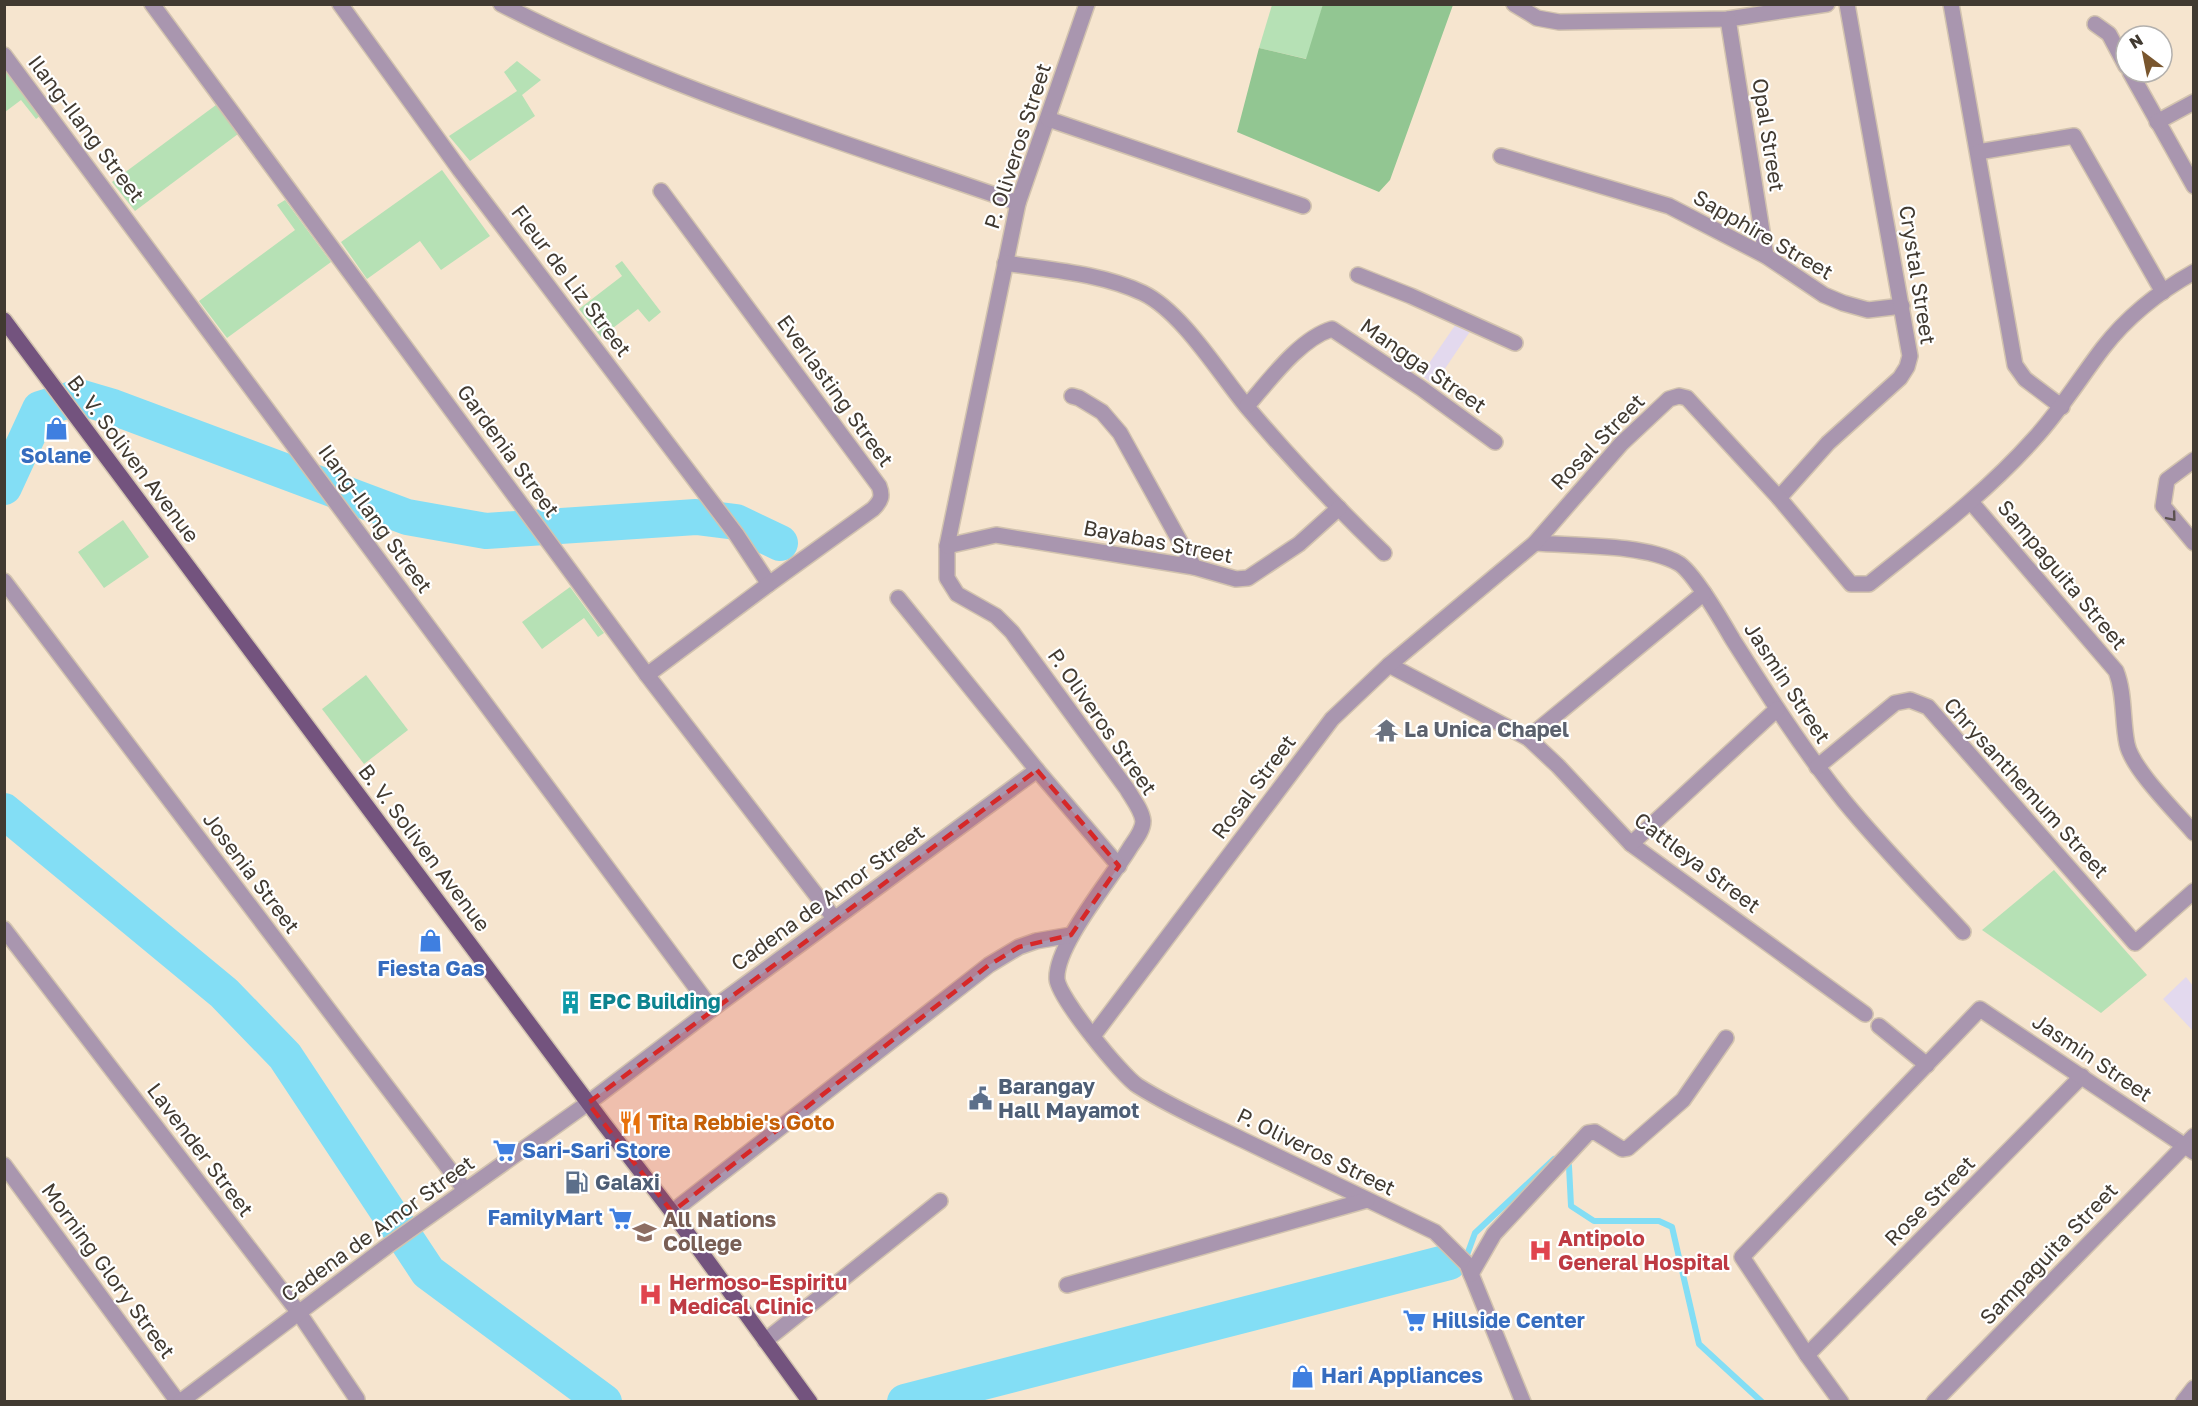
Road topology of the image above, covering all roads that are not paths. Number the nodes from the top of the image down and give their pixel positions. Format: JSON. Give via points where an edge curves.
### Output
{"nodes":[{"id":1,"x":152,"y":4,"type":"edge"},
{"id":2,"x":340,"y":4,"type":"edge"},
{"id":3,"x":501,"y":4,"type":"edge"},
{"id":4,"x":1087,"y":4,"type":"edge"},
{"id":5,"x":1514,"y":4,"type":"edge"},
{"id":6,"x":1827,"y":4,"type":"edge"},
{"id":7,"x":1951,"y":4,"type":"edge"},
{"id":8,"x":1849,"y":7,"type":"edge"},
{"id":9,"x":1728,"y":19,"type":"junction"},
{"id":10,"x":2095,"y":24,"type":"dead end"},
{"id":11,"x":2114,"y":43,"type":"edge"},
{"id":12,"x":4,"y":55,"type":"edge"},
{"id":13,"x":2136,"y":84,"type":"edge"},
{"id":14,"x":2193,"y":102,"type":"edge"},
{"id":15,"x":1048,"y":119,"type":"junction"},
{"id":16,"x":2157,"y":122,"type":"junction"},
{"id":17,"x":1978,"y":152,"type":"junction"},
{"id":18,"x":1501,"y":156,"type":"dead end"},
{"id":19,"x":2193,"y":186,"type":"edge"},
{"id":20,"x":661,"y":191,"type":"dead end"},
{"id":21,"x":1018,"y":203,"type":"junction"},
{"id":22,"x":1303,"y":206,"type":"dead end"},
{"id":23,"x":1766,"y":256,"type":"junction"},
{"id":24,"x":1005,"y":263,"type":"junction"},
{"id":25,"x":2193,"y":272,"type":"edge"},
{"id":26,"x":1358,"y":275,"type":"dead end"},
{"id":27,"x":2163,"y":292,"type":"junction"},
{"id":28,"x":1902,"y":306,"type":"junction"},
{"id":29,"x":4,"y":320,"type":"edge"},
{"id":30,"x":1515,"y":343,"type":"dead end"},
{"id":31,"x":1072,"y":396,"type":"dead end"},
{"id":32,"x":1247,"y":406,"type":"junction"},
{"id":33,"x":2062,"y":407,"type":"junction"},
{"id":34,"x":1496,"y":442,"type":"dead end"},
{"id":35,"x":2193,"y":460,"type":"edge"},
{"id":36,"x":1779,"y":498,"type":"junction"},
{"id":37,"x":1971,"y":501,"type":"junction"},
{"id":38,"x":1339,"y":508,"type":"junction"},
{"id":39,"x":1535,"y":543,"type":"junction"},
{"id":40,"x":2193,"y":543,"type":"edge"},
{"id":41,"x":947,"y":546,"type":"junction"},
{"id":42,"x":1384,"y":553,"type":"dead end"},
{"id":43,"x":1194,"y":567,"type":"junction"},
{"id":44,"x":4,"y":580,"type":"edge"},
{"id":45,"x":769,"y":584,"type":"junction"},
{"id":46,"x":1704,"y":593,"type":"junction"},
{"id":47,"x":898,"y":598,"type":"dead end"},
{"id":48,"x":1389,"y":665,"type":"junction"},
{"id":49,"x":647,"y":675,"type":"junction"},
{"id":50,"x":1777,"y":709,"type":"junction"},
{"id":51,"x":1528,"y":738,"type":"junction"},
{"id":52,"x":1817,"y":767,"type":"junction"},
{"id":53,"x":1037,"y":770,"type":"junction"},
{"id":54,"x":2193,"y":833,"type":"edge"},
{"id":55,"x":1631,"y":844,"type":"junction"},
{"id":56,"x":1119,"y":866,"type":"junction"},
{"id":57,"x":2193,"y":891,"type":"edge"},
{"id":58,"x":834,"y":918,"type":"junction"},
{"id":59,"x":4,"y":930,"type":"edge"},
{"id":60,"x":1963,"y":932,"type":"dead end"},
{"id":61,"x":1071,"y":935,"type":"junction"},
{"id":62,"x":712,"y":1009,"type":"junction"},
{"id":63,"x":1864,"y":1014,"type":"dead end"},
{"id":64,"x":1879,"y":1026,"type":"dead end"},
{"id":65,"x":1092,"y":1036,"type":"junction"},
{"id":66,"x":1726,"y":1038,"type":"dead end"},
{"id":67,"x":1927,"y":1065,"type":"junction"},
{"id":68,"x":2082,"y":1076,"type":"junction"},
{"id":69,"x":588,"y":1102,"type":"junction"},
{"id":70,"x":2190,"y":1144,"type":"edge"},
{"id":71,"x":4,"y":1165,"type":"edge"},
{"id":72,"x":465,"y":1190,"type":"junction"},
{"id":73,"x":1367,"y":1200,"type":"junction"},
{"id":74,"x":940,"y":1201,"type":"dead end"},
{"id":75,"x":672,"y":1212,"type":"junction"},
{"id":76,"x":1469,"y":1269,"type":"junction"},
{"id":77,"x":1067,"y":1285,"type":"dead end"},
{"id":78,"x":299,"y":1313,"type":"junction"},
{"id":79,"x":765,"y":1341,"type":"junction"},
{"id":80,"x":1807,"y":1355,"type":"junction"},
{"id":81,"x":2193,"y":1388,"type":"edge"},
{"id":82,"x":357,"y":1399,"type":"dead end"},
{"id":83,"x":179,"y":1401,"type":"edge"},
{"id":84,"x":810,"y":1401,"type":"edge"},
{"id":85,"x":1523,"y":1401,"type":"edge"},
{"id":86,"x":1841,"y":1401,"type":"edge"},
{"id":87,"x":1934,"y":1401,"type":"edge"},
{"id":88,"x":2183,"y":1401,"type":"edge"}],
"edges":[{"from":1,"to":49,"type":"street","name":"Gardenia Street"},
{"from":2,"to":45,"type":"street","name":"Fleur de Liz Street","via":[[460,170],[705,492]]},
{"from":3,"to":21,"type":"street","via":[[659,77]]},
{"from":4,"to":15,"type":"street","name":"P. Oliveros Street"},
{"from":5,"to":9,"type":"street","via":[[1537,18],[1559,22]]},
{"from":6,"to":9,"type":"street"},
{"from":7,"to":17,"type":"street"},
{"from":8,"to":28,"type":"street","name":"Crystal Street"},
{"from":9,"to":23,"type":"street","name":"Opal Street"},
{"from":10,"to":11,"type":"street","via":[[2109,34]]},
{"from":12,"to":62,"type":"street","name":"Ilang-Ilang Street"},
{"from":13,"to":16,"type":"street"},
{"from":14,"to":16,"type":"street"},
{"from":15,"to":21,"type":"street","name":"P. Oliveros Street"},
{"from":15,"to":22,"type":"street"},
{"from":16,"to":19,"type":"street"},
{"from":17,"to":27,"type":"street","via":[[2074,136]]},
{"from":17,"to":33,"type":"street","via":[[2015,365],[2025,379]]},
{"from":18,"to":23,"type":"street","name":"Sapphire Street","via":[[1669,206]]},
{"from":20,"to":45,"type":"street","name":"Everlasting Street","via":[[882,493],[879,504]]},
{"from":21,"to":24,"type":"street","name":"P. Oliveros Street"},
{"from":23,"to":28,"type":"street","name":"Sapphire Street","via":[[1824,295],[1843,303],[1868,310]]},
{"from":24,"to":32,"type":"street","via":[[1095,277],[1144,294],[1166,309],[1204,350]]},
{"from":24,"to":41,"type":"street","name":"P. Oliveros Street"},
{"from":25,"to":27,"type":"street","name":"Rosal Street"},
{"from":26,"to":30,"type":"street"},
{"from":27,"to":33,"type":"street","name":"Rosal Street","via":[[2139,309],[2104,346]]},
{"from":28,"to":36,"type":"street","name":"Crystal Street","via":[[1910,356],[1900,378],[1828,443]]},
{"from":29,"to":69,"type":"main road","name":"B. V. Soliven Avenue"},
{"from":31,"to":43,"type":"street","via":[[1102,412],[1120,433]]},
{"from":32,"to":34,"type":"street","name":"Mangga Street","via":[[1285,363],[1310,341],[1332,329]]},
{"from":32,"to":38,"type":"street"},
{"from":33,"to":37,"type":"street","name":"Rosal Street"},
{"from":35,"to":40,"type":"street","one_way":true,"via":[[2167,480],[2163,506]]},
{"from":36,"to":37,"type":"street","name":"Rosal Street","via":[[1851,584],[1861,585],[1869,584]]},
{"from":36,"to":39,"type":"street","name":"Rosal Street","via":[[1688,398],[1679,396],[1669,399],[1621,444]]},
{"from":37,"to":54,"type":"street","name":"Sampaguita Street","via":[[2116,671],[2127,746],[2134,762]]},
{"from":38,"to":42,"type":"street"},
{"from":38,"to":43,"type":"street","name":"Bayabas Street","via":[[1299,544],[1248,578],[1236,579]]},
{"from":39,"to":46,"type":"street","name":"Jasmin Street","via":[[1659,554],[1681,564]]},
{"from":39,"to":48,"type":"street","name":"Rosal Street"},
{"from":41,"to":43,"type":"street","name":"Bayabas Street","via":[[996,535]]},
{"from":41,"to":56,"type":"street","name":"P. Oliveros Street","via":[[947,578],[957,594],[996,616],[1012,633],[1127,789],[1140,813],[1141,830]]},
{"from":44,"to":72,"type":"street","name":"Josenia Street"},
{"from":45,"to":49,"type":"street","name":"Everlasting Street"},
{"from":46,"to":50,"type":"street","name":"Jasmin Street"},
{"from":46,"to":51,"type":"street"},
{"from":47,"to":53,"type":"street"},
{"from":48,"to":51,"type":"street","name":"Cattleya Street"},
{"from":48,"to":65,"type":"street","name":"Rosal Street","via":[[1332,719]]},
{"from":49,"to":58,"type":"street","name":"Gardenia Street"},
{"from":50,"to":52,"type":"street","name":"Jasmin Street"},
{"from":50,"to":55,"type":"street"},
{"from":51,"to":55,"type":"street","name":"Cattleya Street"},
{"from":52,"to":57,"type":"street","name":"Chrysanthemum Street","via":[[1895,703],[1910,700],[1928,707],[2135,943]]},
{"from":52,"to":60,"type":"street","name":"Jasmin Street"},
{"from":53,"to":56,"type":"street"},
{"from":53,"to":58,"type":"street","name":"Cadena de Amor Street"},
{"from":55,"to":63,"type":"street","name":"Cattleya Street"},
{"from":56,"to":61,"type":"street","name":"P. Oliveros Street"},
{"from":58,"to":62,"type":"street","name":"Cadena de Amor Street"},
{"from":59,"to":78,"type":"street","name":"Lavender Street"},
{"from":61,"to":65,"type":"street","name":"P. Oliveros Street","via":[[1057,968],[1057,981],[1061,993]]},
{"from":61,"to":75,"type":"street","via":[[1019,947],[989,965]]},
{"from":62,"to":69,"type":"street","name":"Cadena de Amor Street"},
{"from":64,"to":67,"type":"street"},
{"from":65,"to":73,"type":"street","name":"P. Oliveros Street","via":[[1136,1085]]},
{"from":66,"to":76,"type":"street","via":[[1683,1100],[1628,1148],[1622,1149],[1595,1132],[1588,1133],[1494,1234]]},
{"from":67,"to":68,"type":"street","name":"Jasmin Street","via":[[1980,1009]]},
{"from":67,"to":80,"type":"street","name":"Jasmin Street","via":[[1742,1257]]},
{"from":68,"to":70,"type":"street","name":"Jasmin Street"},
{"from":68,"to":80,"type":"street","name":"Rose Street"},
{"from":69,"to":72,"type":"street","name":"Cadena de Amor Street"},
{"from":69,"to":75,"type":"main road","name":"B. V. Soliven Avenue"},
{"from":70,"to":87,"type":"street","name":"Sampaguita Street"},
{"from":71,"to":83,"type":"street","name":"Morning Glory Street"},
{"from":72,"to":78,"type":"street","name":"Cadena de Amor Street"},
{"from":73,"to":76,"type":"street","name":"P. Oliveros Street","via":[[1435,1232]]},
{"from":73,"to":77,"type":"street"},
{"from":74,"to":79,"type":"street"},
{"from":75,"to":79,"type":"main road","name":"B. V. Soliven Avenue"},
{"from":76,"to":85,"type":"street","name":"P. Oliveros Street"},
{"from":78,"to":82,"type":"street","name":"Lavender Street"},
{"from":78,"to":83,"type":"street","name":"Cadena de Amor Street"},
{"from":79,"to":84,"type":"main road","name":"B. V. Soliven Avenue"},
{"from":80,"to":86,"type":"street"},
{"from":81,"to":88,"type":"street"}]}
